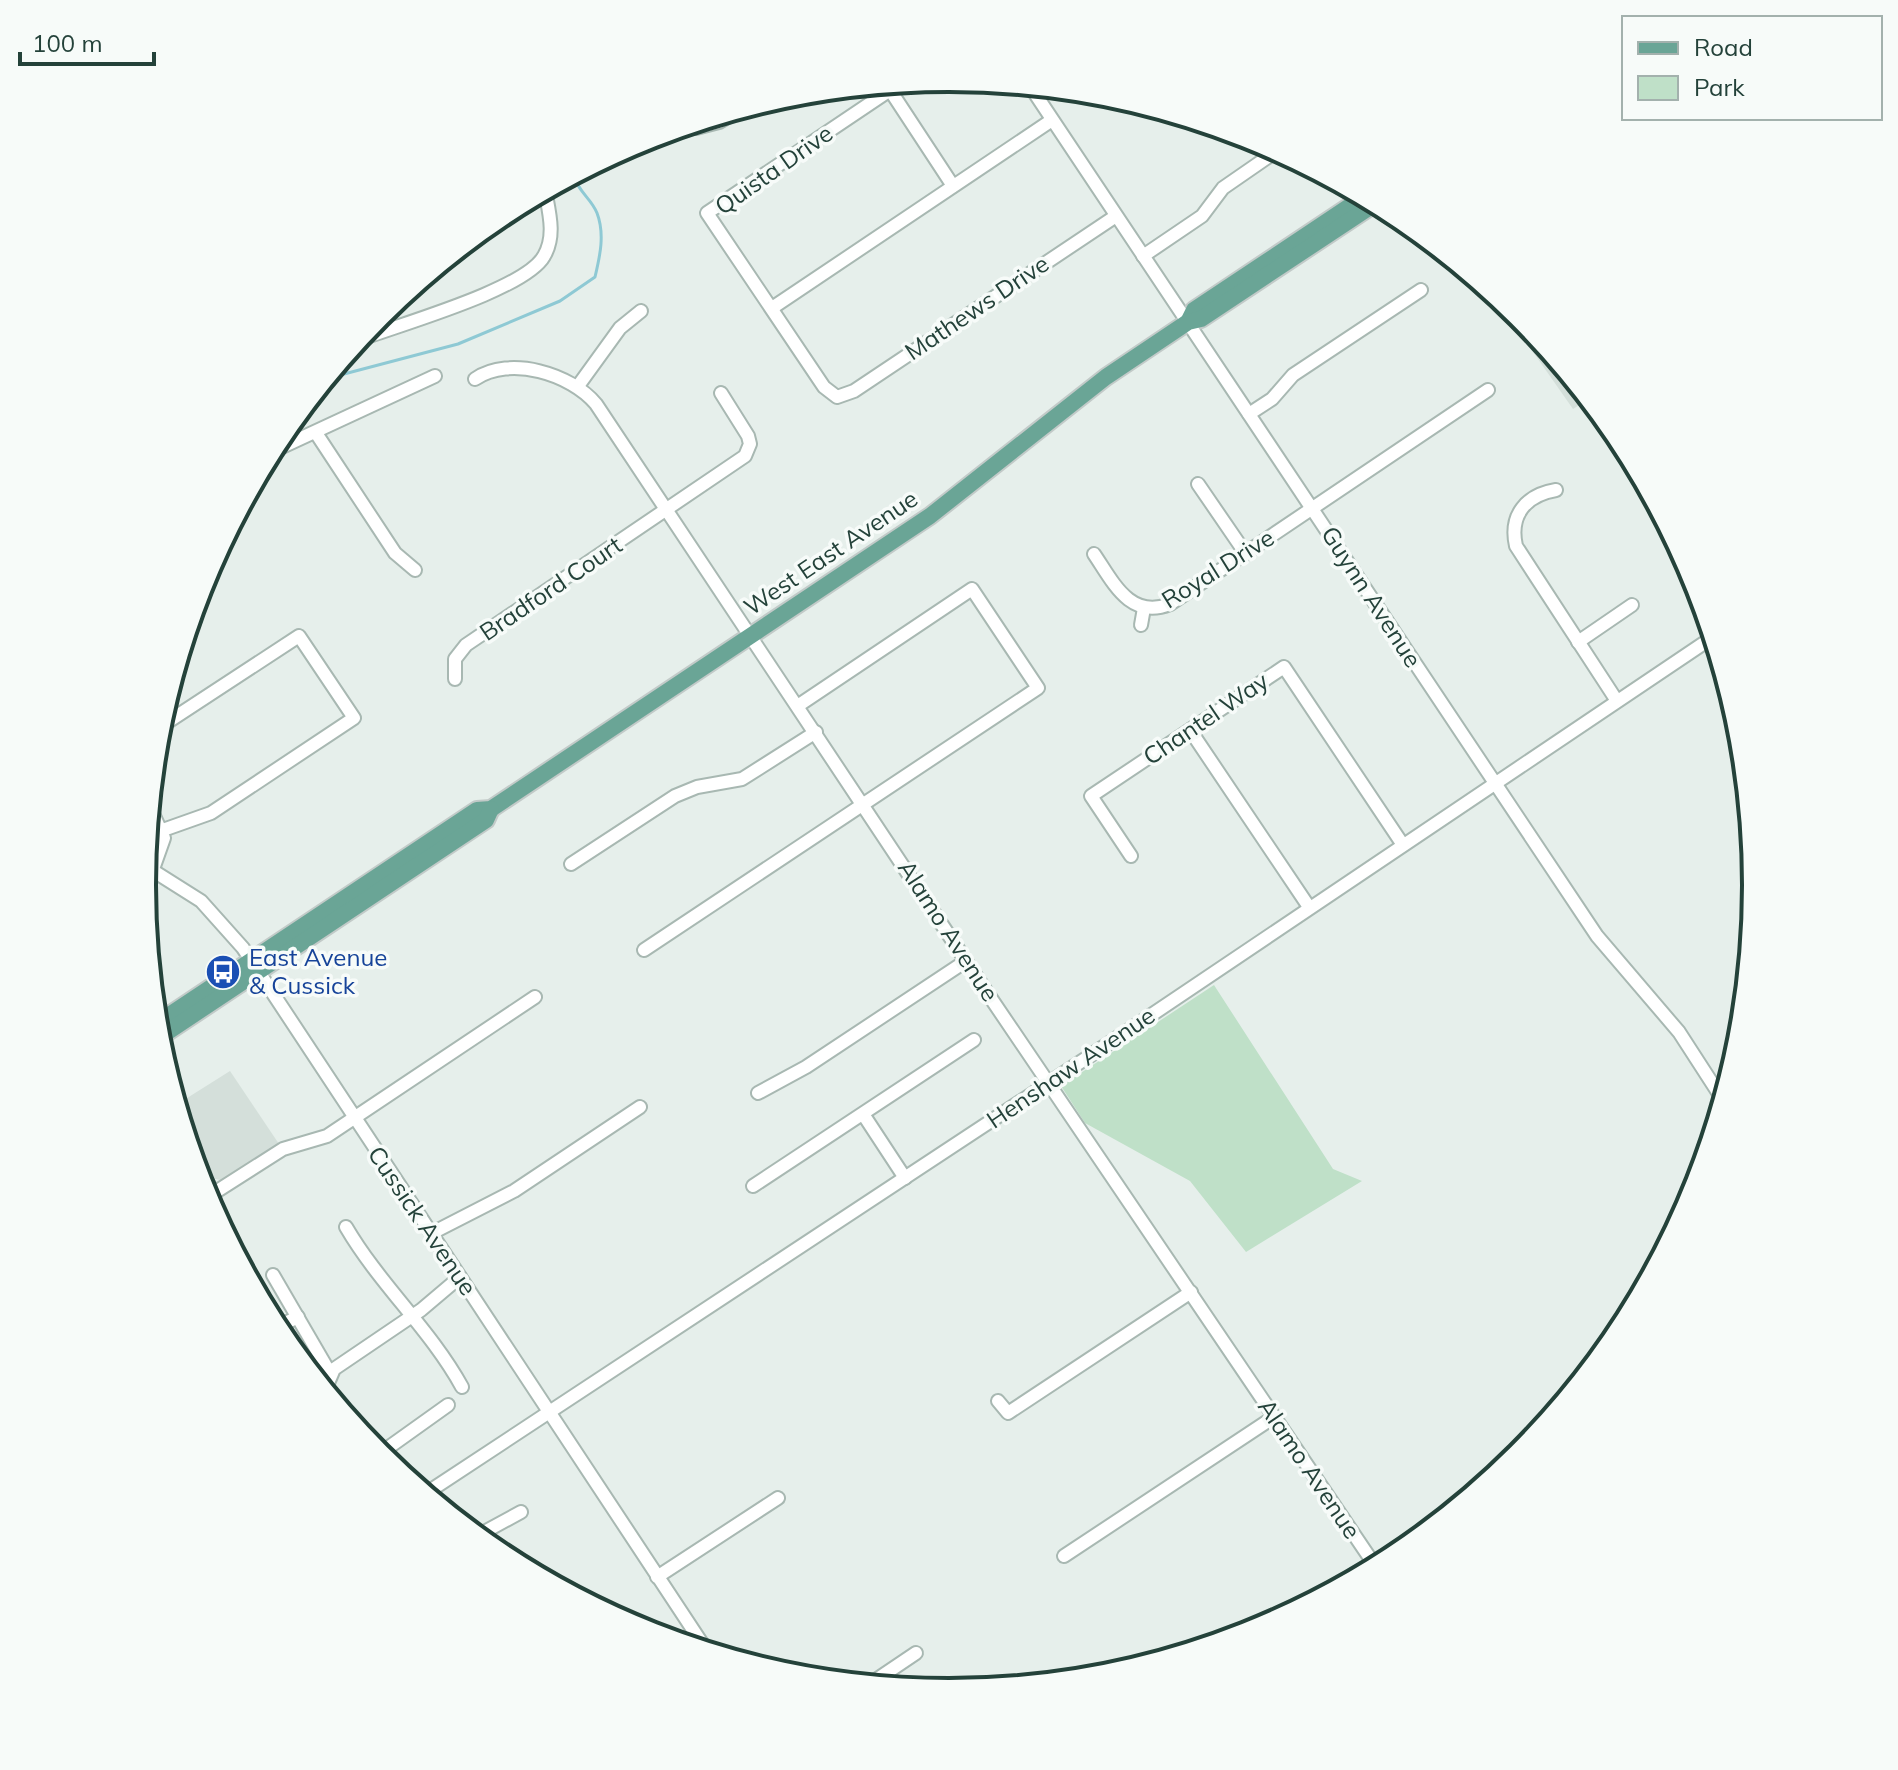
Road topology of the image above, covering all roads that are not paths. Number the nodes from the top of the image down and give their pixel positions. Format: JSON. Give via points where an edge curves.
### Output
{"nodes":[{"id":1,"x":893,"y":94,"type":"edge"},
{"id":2,"x":882,"y":95,"type":"edge"},
{"id":3,"x":1037,"y":98,"type":"edge"},
{"id":4,"x":1052,"y":120,"type":"junction"},
{"id":5,"x":1266,"y":158,"type":"edge"},
{"id":6,"x":953,"y":186,"type":"junction"},
{"id":7,"x":546,"y":202,"type":"edge"},
{"id":8,"x":1354,"y":203,"type":"edge"},
{"id":9,"x":1365,"y":210,"type":"edge"},
{"id":10,"x":1116,"y":216,"type":"junction"},
{"id":11,"x":1143,"y":256,"type":"junction"},
{"id":12,"x":1421,"y":290,"type":"dead end"},
{"id":13,"x":772,"y":308,"type":"junction"},
{"id":14,"x":641,"y":311,"type":"dead end"},
{"id":15,"x":1188,"y":322,"type":"junction"},
{"id":16,"x":381,"y":332,"type":"edge"},
{"id":17,"x":435,"y":376,"type":"dead end"},
{"id":18,"x":475,"y":379,"type":"dead end"},
{"id":19,"x":578,"y":386,"type":"junction"},
{"id":20,"x":1488,"y":390,"type":"dead end"},
{"id":21,"x":721,"y":393,"type":"dead end"},
{"id":22,"x":837,"y":397,"type":"joint"},
{"id":23,"x":1249,"y":414,"type":"junction"},
{"id":24,"x":316,"y":433,"type":"junction"},
{"id":25,"x":290,"y":444,"type":"edge"},
{"id":26,"x":1198,"y":484,"type":"dead end"},
{"id":27,"x":1556,"y":490,"type":"dead end"},
{"id":28,"x":1313,"y":509,"type":"junction"},
{"id":29,"x":667,"y":510,"type":"junction"},
{"id":30,"x":1094,"y":554,"type":"dead end"},
{"id":31,"x":1246,"y":554,"type":"junction"},
{"id":32,"x":415,"y":570,"type":"dead end"},
{"id":33,"x":1632,"y":605,"type":"dead end"},
{"id":34,"x":1144,"y":608,"type":"junction"},
{"id":35,"x":1141,"y":625,"type":"dead end"},
{"id":36,"x":752,"y":636,"type":"junction"},
{"id":37,"x":1578,"y":642,"type":"junction"},
{"id":38,"x":1704,"y":643,"type":"edge"},
{"id":39,"x":455,"y":679,"type":"dead end"},
{"id":40,"x":1617,"y":701,"type":"junction"},
{"id":41,"x":799,"y":705,"type":"junction"},
{"id":42,"x":174,"y":718,"type":"edge"},
{"id":43,"x":1190,"y":730,"type":"junction"},
{"id":44,"x":816,"y":732,"type":"junction"},
{"id":45,"x":1496,"y":782,"type":"junction"},
{"id":46,"x":864,"y":805,"type":"junction"},
{"id":47,"x":159,"y":823,"type":"edge"},
{"id":48,"x":163,"y":830,"type":"junction"},
{"id":49,"x":1403,"y":845,"type":"junction"},
{"id":50,"x":157,"y":855,"type":"edge"},
{"id":51,"x":1131,"y":856,"type":"dead end"},
{"id":52,"x":571,"y":864,"type":"dead end"},
{"id":53,"x":156,"y":872,"type":"edge"},
{"id":54,"x":1309,"y":907,"type":"junction"},
{"id":55,"x":644,"y":950,"type":"dead end"},
{"id":56,"x":966,"y":961,"type":"junction"},
{"id":57,"x":255,"y":966,"type":"junction"},
{"id":58,"x":535,"y":997,"type":"dead end"},
{"id":59,"x":167,"y":1017,"type":"edge"},
{"id":60,"x":169,"y":1030,"type":"edge"},
{"id":61,"x":974,"y":1040,"type":"dead end"},
{"id":62,"x":1050,"y":1081,"type":"junction"},
{"id":63,"x":1715,"y":1088,"type":"edge"},
{"id":64,"x":758,"y":1093,"type":"dead end"},
{"id":65,"x":640,"y":1107,"type":"dead end"},
{"id":66,"x":863,"y":1114,"type":"junction"},
{"id":67,"x":353,"y":1118,"type":"junction"},
{"id":68,"x":905,"y":1178,"type":"junction"},
{"id":69,"x":753,"y":1186,"type":"dead end"},
{"id":70,"x":217,"y":1191,"type":"edge"},
{"id":71,"x":346,"y":1227,"type":"dead end"},
{"id":72,"x":432,"y":1233,"type":"junction"},
{"id":73,"x":273,"y":1275,"type":"dead end"},
{"id":74,"x":460,"y":1277,"type":"junction"},
{"id":75,"x":1191,"y":1292,"type":"junction"},
{"id":76,"x":298,"y":1317,"type":"junction"},
{"id":77,"x":411,"y":1317,"type":"junction"},
{"id":78,"x":288,"y":1322,"type":"edge"},
{"id":79,"x":330,"y":1373,"type":"junction"},
{"id":80,"x":328,"y":1378,"type":"edge"},
{"id":81,"x":462,"y":1387,"type":"dead end"},
{"id":82,"x":998,"y":1401,"type":"dead end"},
{"id":83,"x":448,"y":1405,"type":"dead end"},
{"id":84,"x":549,"y":1413,"type":"junction"},
{"id":85,"x":1274,"y":1417,"type":"junction"},
{"id":86,"x":389,"y":1447,"type":"edge"},
{"id":87,"x":434,"y":1488,"type":"edge"},
{"id":88,"x":778,"y":1498,"type":"dead end"},
{"id":89,"x":521,"y":1512,"type":"dead end"},
{"id":90,"x":488,"y":1530,"type":"edge"},
{"id":91,"x":1064,"y":1556,"type":"dead end"},
{"id":92,"x":1369,"y":1557,"type":"edge"},
{"id":93,"x":657,"y":1577,"type":"junction"},
{"id":94,"x":697,"y":1636,"type":"edge"},
{"id":95,"x":916,"y":1653,"type":"dead end"},
{"id":96,"x":884,"y":1675,"type":"edge"}],
"edges":[{"from":1,"to":6,"type":"street","name":"Quista Drive"},
{"from":2,"to":13,"type":"street","name":"Quista Drive","via":[[707,213]]},
{"from":3,"to":4,"type":"street","name":"Guynn Avenue"},
{"from":4,"to":6,"type":"street"},
{"from":4,"to":10,"type":"street","name":"Guynn Avenue"},
{"from":5,"to":11,"type":"street","via":[[1223,188],[1202,216]]},
{"from":6,"to":13,"type":"street"},
{"from":7,"to":16,"type":"street","via":[[550,238],[543,259],[531,271],[497,290]]},
{"from":8,"to":15,"type":"main road","name":"West East Avenue","via":[[1194,310]]},
{"from":9,"to":15,"type":"main road","name":"West East Avenue","via":[[1201,319]]},
{"from":10,"to":11,"type":"street","name":"Guynn Avenue"},
{"from":10,"to":22,"type":"street","name":"Mathews Drive","via":[[849,394]]},
{"from":11,"to":15,"type":"street","name":"Guynn Avenue"},
{"from":12,"to":23,"type":"street","via":[[1293,375],[1272,399]]},
{"from":13,"to":22,"type":"street","name":"Quista Drive","via":[[824,387]]},
{"from":14,"to":19,"type":"street","via":[[620,328]]},
{"from":15,"to":23,"type":"street","name":"Guynn Avenue"},
{"from":15,"to":36,"type":"main road","name":"West East Avenue","via":[[1084,393],[930,516]]},
{"from":17,"to":24,"type":"street"},
{"from":18,"to":19,"type":"street","via":[[492,371],[527,371]]},
{"from":19,"to":29,"type":"street","name":"Alamo Avenue","via":[[596,404]]},
{"from":20,"to":28,"type":"street","name":"Royal Drive"},
{"from":21,"to":29,"type":"street","name":"Bradford Court","via":[[748,436],[747,452]]},
{"from":23,"to":28,"type":"street","name":"Guynn Avenue"},
{"from":24,"to":25,"type":"street"},
{"from":24,"to":32,"type":"street","via":[[395,553]]},
{"from":26,"to":31,"type":"street"},
{"from":27,"to":37,"type":"street","via":[[1527,500],[1515,539],[1523,560]]},
{"from":28,"to":31,"type":"street","name":"Royal Drive"},
{"from":28,"to":45,"type":"street","name":"Guynn Avenue"},
{"from":29,"to":36,"type":"street","name":"Alamo Avenue"},
{"from":29,"to":39,"type":"street","name":"Bradford Court","via":[[466,645],[455,659]]},
{"from":30,"to":34,"type":"street","name":"Royal Drive","via":[[1124,597]]},
{"from":31,"to":34,"type":"street","name":"Royal Drive","via":[[1170,604]]},
{"from":33,"to":37,"type":"street"},
{"from":34,"to":35,"type":"street"},
{"from":36,"to":41,"type":"street","name":"Alamo Avenue"},
{"from":36,"to":57,"type":"main road","name":"West East Avenue","via":[[491,809],[477,810]]},
{"from":37,"to":40,"type":"street"},
{"from":38,"to":40,"type":"street","name":"Henshaw Avenue"},
{"from":40,"to":45,"type":"street","name":"Henshaw Avenue"},
{"from":41,"to":44,"type":"street","name":"Alamo Avenue"},
{"from":41,"to":46,"type":"street","via":[[972,589],[1038,688]]},
{"from":42,"to":48,"type":"street","via":[[299,636],[354,718],[203,818]]},
{"from":43,"to":49,"type":"street","name":"Chantel Way","via":[[1284,667]]},
{"from":43,"to":51,"type":"street","name":"Chantel Way","via":[[1091,796]]},
{"from":43,"to":54,"type":"street"},
{"from":44,"to":46,"type":"street","name":"Alamo Avenue"},
{"from":44,"to":52,"type":"street","via":[[742,779],[675,796]]},
{"from":45,"to":49,"type":"street","name":"Henshaw Avenue"},
{"from":45,"to":63,"type":"street","name":"Guynn Avenue","via":[[1597,936],[1679,1032]]},
{"from":46,"to":55,"type":"street"},
{"from":46,"to":56,"type":"street","name":"Alamo Avenue"},
{"from":47,"to":48,"type":"street"},
{"from":48,"to":50,"type":"street","name":"Cussick Avenue"},
{"from":49,"to":54,"type":"street","name":"Henshaw Avenue"},
{"from":53,"to":57,"type":"street","name":"Cussick Avenue","via":[[201,901]]},
{"from":54,"to":62,"type":"street","name":"Henshaw Avenue"},
{"from":56,"to":62,"type":"street","name":"Alamo Avenue"},
{"from":56,"to":64,"type":"street"},
{"from":57,"to":59,"type":"main road","name":"West East Avenue"},
{"from":57,"to":60,"type":"main road","name":"West East Avenue"},
{"from":57,"to":67,"type":"street","name":"Cussick Avenue"},
{"from":58,"to":67,"type":"street"},
{"from":61,"to":66,"type":"street"},
{"from":62,"to":68,"type":"street","name":"Henshaw Avenue"},
{"from":62,"to":75,"type":"street","name":"Alamo Avenue"},
{"from":65,"to":72,"type":"street","via":[[514,1191]]},
{"from":66,"to":68,"type":"street"},
{"from":66,"to":69,"type":"street"},
{"from":67,"to":70,"type":"street","via":[[321,1139],[274,1154]]},
{"from":67,"to":72,"type":"street","name":"Cussick Avenue"},
{"from":68,"to":84,"type":"street","name":"Henshaw Avenue"},
{"from":71,"to":77,"type":"street"},
{"from":72,"to":74,"type":"street","name":"Cussick Avenue"},
{"from":73,"to":76,"type":"street"},
{"from":74,"to":77,"type":"street"},
{"from":74,"to":84,"type":"street","name":"Cussick Avenue"},
{"from":75,"to":82,"type":"street","via":[[1008,1413]]},
{"from":75,"to":85,"type":"street","name":"Alamo Avenue"},
{"from":76,"to":78,"type":"street"},
{"from":76,"to":79,"type":"street"},
{"from":77,"to":79,"type":"street"},
{"from":77,"to":81,"type":"street","via":[[442,1352]]},
{"from":79,"to":80,"type":"street"},
{"from":83,"to":86,"type":"street"},
{"from":84,"to":87,"type":"street","name":"Henshaw Avenue"},
{"from":84,"to":93,"type":"street","name":"Cussick Avenue"},
{"from":85,"to":91,"type":"street"},
{"from":85,"to":92,"type":"street","name":"Alamo Avenue"},
{"from":88,"to":93,"type":"street"},
{"from":89,"to":90,"type":"street"},
{"from":93,"to":94,"type":"street","name":"Cussick Avenue"},
{"from":95,"to":96,"type":"street"}]}
